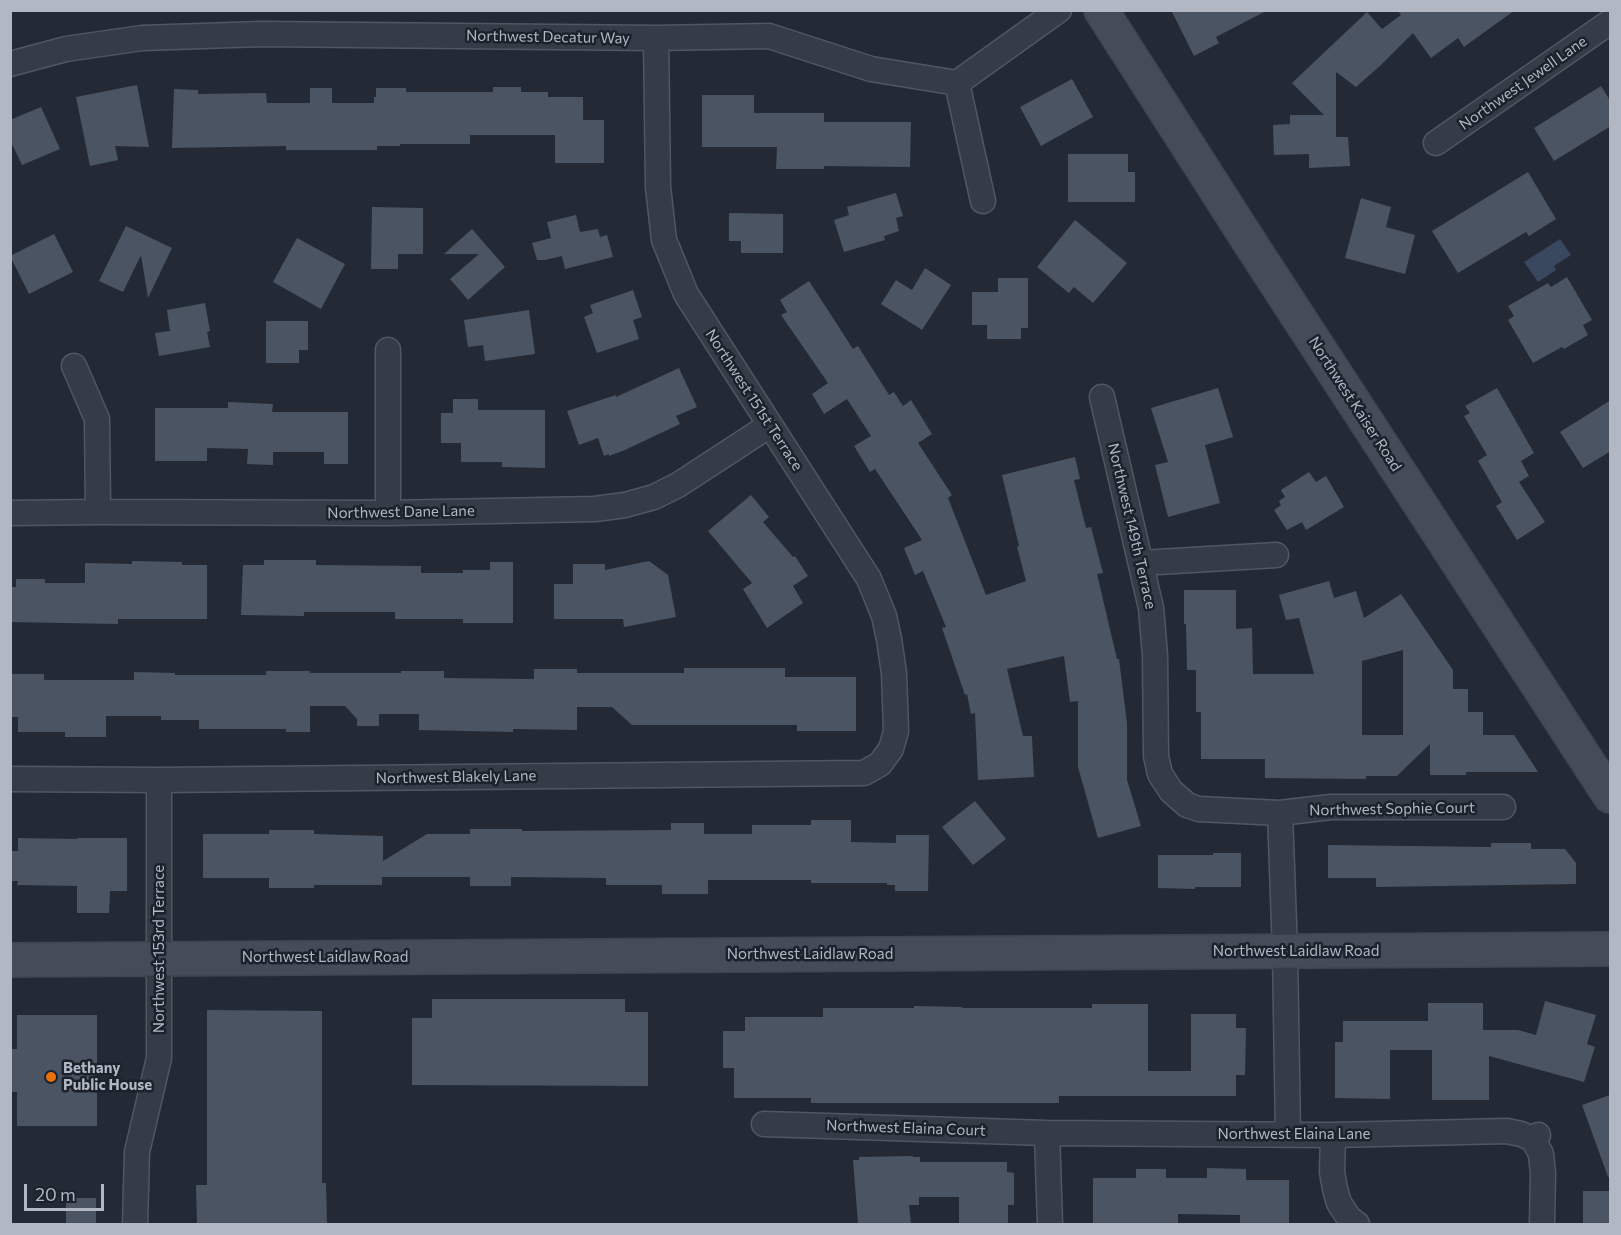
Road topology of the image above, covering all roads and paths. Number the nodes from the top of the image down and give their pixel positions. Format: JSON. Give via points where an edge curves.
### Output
{"nodes":[{"id":1,"x":1059,"y":10,"type":"edge"},
{"id":2,"x":1101,"y":10,"type":"edge"},
{"id":3,"x":1611,"y":22,"type":"edge"},
{"id":4,"x":656,"y":38,"type":"junction"},
{"id":5,"x":10,"y":64,"type":"edge"},
{"id":6,"x":957,"y":83,"type":"junction"},
{"id":7,"x":1436,"y":143,"type":"dead end"},
{"id":8,"x":983,"y":201,"type":"dead end"},
{"id":9,"x":388,"y":350,"type":"dead end"},
{"id":10,"x":74,"y":366,"type":"dead end"},
{"id":11,"x":1102,"y":397,"type":"dead end"},
{"id":12,"x":770,"y":425,"type":"junction"},
{"id":13,"x":98,"y":512,"type":"junction"},
{"id":14,"x":10,"y":513,"type":"edge"},
{"id":15,"x":388,"y":513,"type":"junction"},
{"id":16,"x":1276,"y":555,"type":"dead end"},
{"id":17,"x":1141,"y":563,"type":"junction"},
{"id":18,"x":891,"y":749,"type":"joint"},
{"id":19,"x":10,"y":779,"type":"edge"},
{"id":20,"x":159,"y":780,"type":"junction"},
{"id":21,"x":1611,"y":796,"type":"edge"},
{"id":22,"x":1503,"y":807,"type":"dead end"},
{"id":23,"x":1280,"y":813,"type":"junction"},
{"id":24,"x":1611,"y":949,"type":"edge"},
{"id":25,"x":1285,"y":952,"type":"junction"},
{"id":26,"x":159,"y":958,"type":"junction"},
{"id":27,"x":10,"y":960,"type":"edge"},
{"id":28,"x":764,"y":1124,"type":"dead end"},
{"id":29,"x":1047,"y":1133,"type":"junction"},
{"id":30,"x":1288,"y":1134,"type":"junction"},
{"id":31,"x":1333,"y":1135,"type":"junction"},
{"id":32,"x":135,"y":1224,"type":"edge"},
{"id":33,"x":1050,"y":1224,"type":"edge"},
{"id":34,"x":1357,"y":1224,"type":"edge"},
{"id":35,"x":1542,"y":1224,"type":"edge"}],
"edges":[{"from":1,"to":6,"type":"street"},
{"from":2,"to":21,"type":"main road","name":"Northwest Kaiser Road"},
{"from":3,"to":7,"type":"street","name":"Northwest Jewell Lane"},
{"from":4,"to":5,"type":"street","name":"Northwest Decatur Way","via":[[262,34],[142,38],[66,49]]},
{"from":4,"to":6,"type":"street","name":"Northwest Decatur Way","via":[[769,36],[871,69]]},
{"from":4,"to":12,"type":"street","name":"Northwest 151st Terrace","via":[[658,187],[664,240],[686,294]]},
{"from":6,"to":8,"type":"street"},
{"from":9,"to":15,"type":"street"},
{"from":10,"to":13,"type":"street","via":[[97,418]]},
{"from":11,"to":17,"type":"street","name":"Northwest 149th Terrace"},
{"from":12,"to":15,"type":"street","name":"Northwest Dane Lane","via":[[678,485],[625,505]]},
{"from":12,"to":18,"type":"street","name":"Northwest 151st Terrace","via":[[869,579],[884,616],[894,673],[896,732]]},
{"from":13,"to":14,"type":"street","name":"Northwest Dane Lane"},
{"from":13,"to":15,"type":"street","name":"Northwest Dane Lane"},
{"from":16,"to":17,"type":"street"},
{"from":17,"to":23,"type":"street","name":"Northwest 149th Terrace","via":[[1151,608],[1156,756],[1160,774],[1171,791],[1187,805],[1199,809]]},
{"from":18,"to":20,"type":"street","name":"Northwest Blakely Lane","via":[[880,764],[864,773]]},
{"from":19,"to":20,"type":"street","name":"Northwest Blakely Lane"},
{"from":20,"to":26,"type":"street","name":"Northwest 153rd Terrace"},
{"from":22,"to":23,"type":"street","name":"Northwest Sophie Court","via":[[1331,807]]},
{"from":23,"to":25,"type":"street"},
{"from":24,"to":25,"type":"main road","name":"Northwest Laidlaw Road"},
{"from":25,"to":26,"type":"main road","name":"Northwest Laidlaw Road"},
{"from":25,"to":30,"type":"street"},
{"from":26,"to":27,"type":"main road","name":"Northwest Laidlaw Road"},
{"from":26,"to":32,"type":"street","name":"Northwest 153rd Terrace","via":[[159,1058],[137,1152]]},
{"from":28,"to":29,"type":"street","name":"Northwest Elaina Court"},
{"from":29,"to":30,"type":"street","name":"Northwest Elaina Lane"},
{"from":29,"to":33,"type":"street"},
{"from":30,"to":31,"type":"street","name":"Northwest Elaina Lane"},
{"from":31,"to":34,"type":"street","via":[[1335,1189],[1339,1203]]},
{"from":31,"to":35,"type":"street","name":"Northwest Elaina Lane","via":[[1507,1131],[1536,1137],[1543,1173]]}]}
